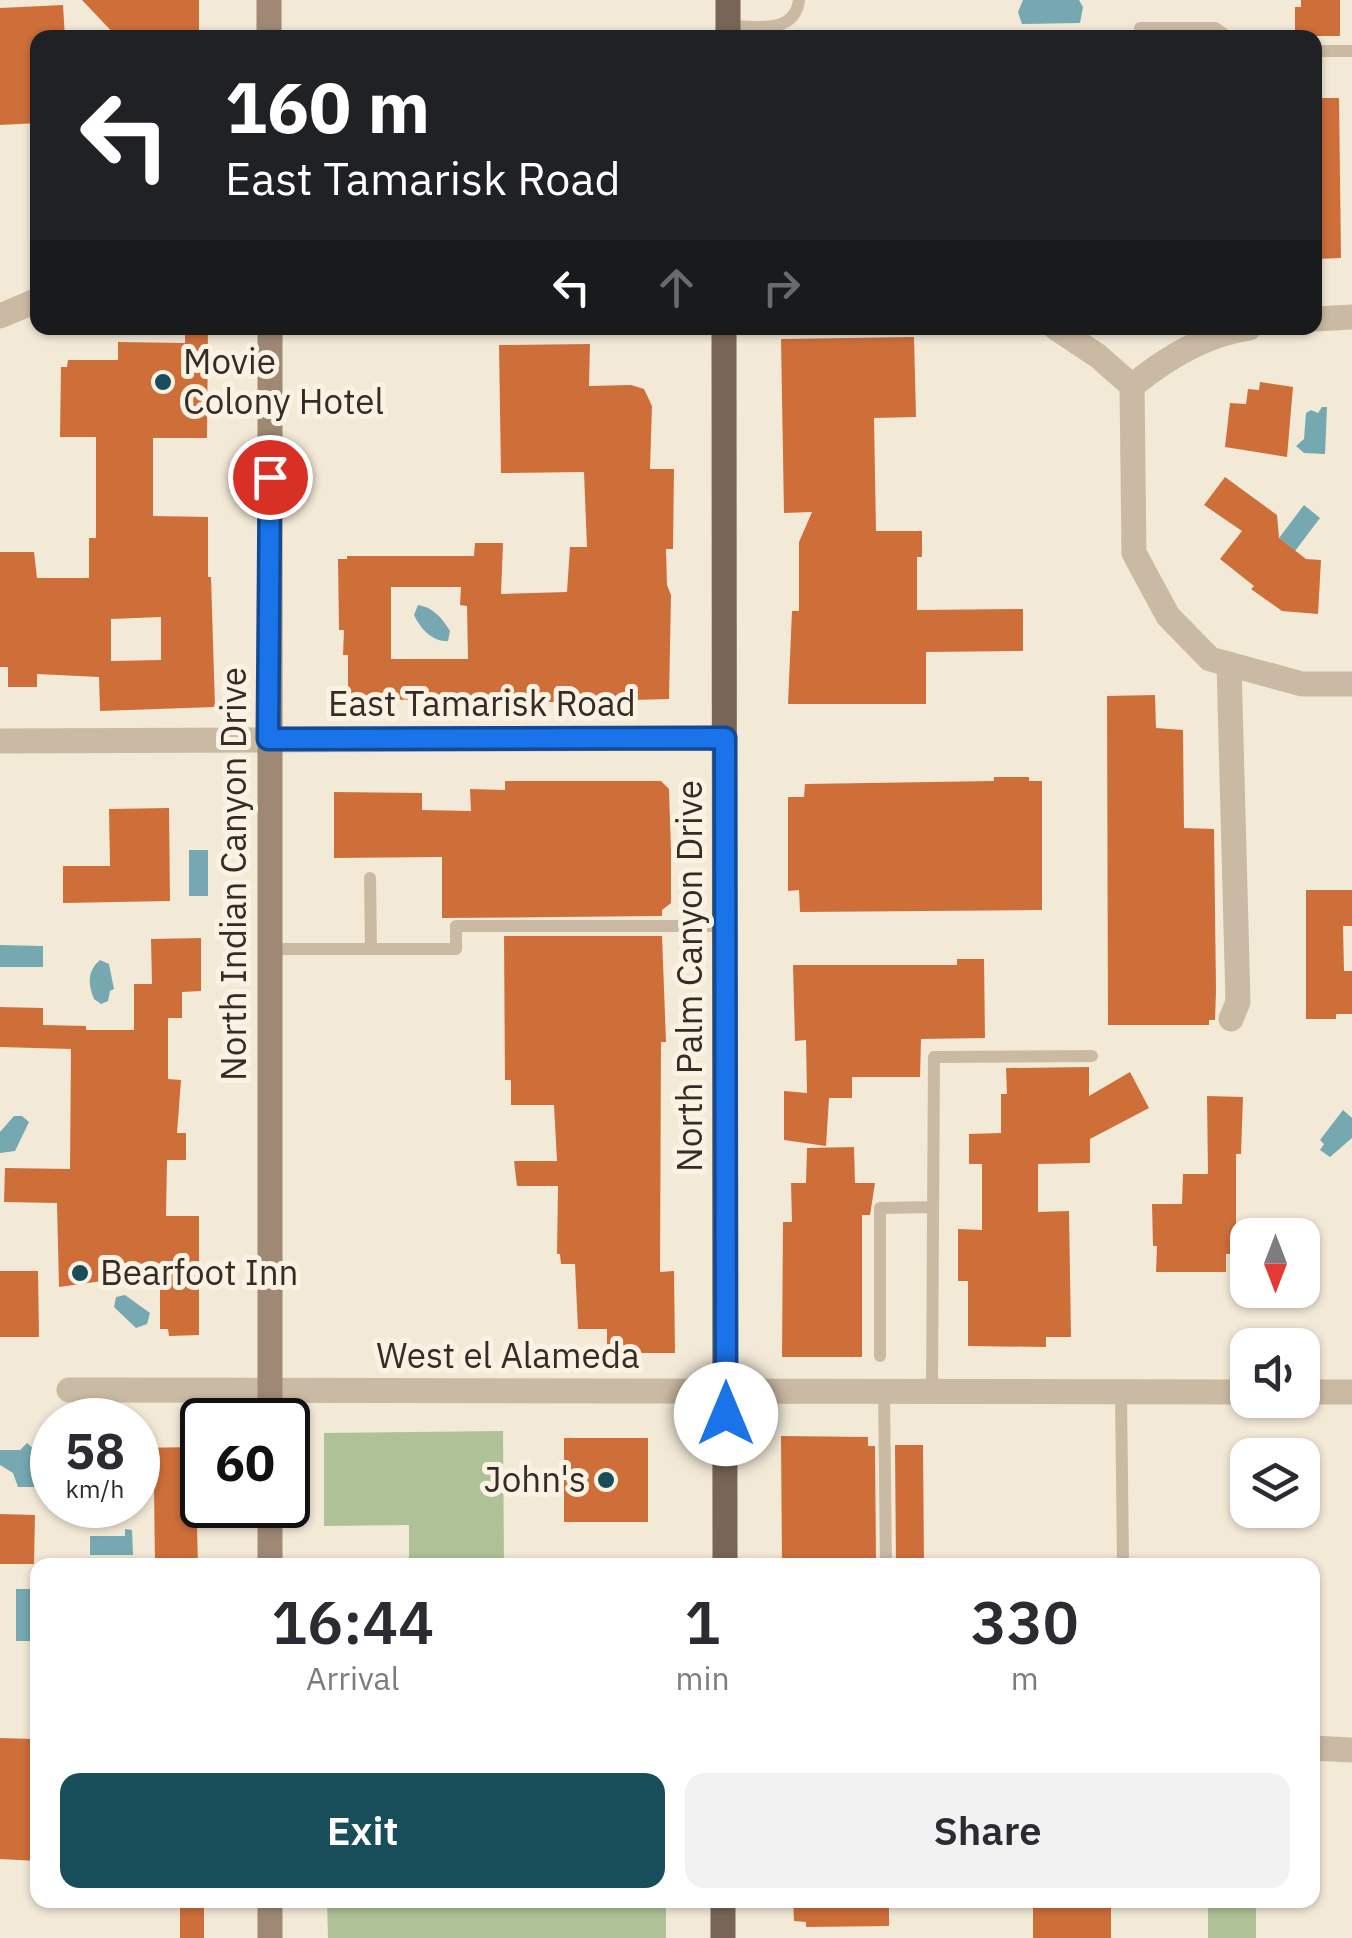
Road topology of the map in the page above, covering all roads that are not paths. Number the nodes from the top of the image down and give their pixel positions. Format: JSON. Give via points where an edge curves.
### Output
{"nodes":[{"id":1,"x":269,"y":0,"type":"edge"},
{"id":2,"x":799,"y":0,"type":"edge"},
{"id":3,"x":728,"y":21,"type":"edge"},
{"id":4,"x":1140,"y":28,"type":"dead end"},
{"id":5,"x":269,"y":30,"type":"edge"},
{"id":6,"x":1219,"y":30,"type":"edge"},
{"id":7,"x":1322,"y":51,"type":"edge"},
{"id":8,"x":1352,"y":51,"type":"edge"},
{"id":9,"x":30,"y":303,"type":"edge"},
{"id":10,"x":0,"y":316,"type":"edge"},
{"id":11,"x":1352,"y":318,"type":"edge"},
{"id":12,"x":1322,"y":319,"type":"edge"},
{"id":13,"x":270,"y":335,"type":"edge"},
{"id":14,"x":724,"y":335,"type":"edge"},
{"id":15,"x":1066,"y":335,"type":"edge"},
{"id":16,"x":1224,"y":335,"type":"edge"},
{"id":17,"x":1132,"y":386,"type":"junction"},
{"id":18,"x":1229,"y":664,"type":"junction"},
{"id":19,"x":1352,"y":684,"type":"edge"},
{"id":20,"x":725,"y":738,"type":"junction"},
{"id":21,"x":268,"y":739,"type":"junction"},
{"id":22,"x":0,"y":741,"type":"edge"},
{"id":23,"x":370,"y":878,"type":"dead end"},
{"id":24,"x":725,"y":926,"type":"junction"},
{"id":25,"x":269,"y":949,"type":"junction"},
{"id":26,"x":371,"y":949,"type":"junction"},
{"id":27,"x":1232,"y":1019,"type":"dead end"},
{"id":28,"x":1092,"y":1056,"type":"dead end"},
{"id":29,"x":933,"y":1207,"type":"junction"},
{"id":30,"x":880,"y":1356,"type":"dead end"},
{"id":31,"x":69,"y":1390,"type":"dead end"},
{"id":32,"x":270,"y":1390,"type":"junction"},
{"id":33,"x":727,"y":1392,"type":"junction"},
{"id":34,"x":884,"y":1392,"type":"junction"},
{"id":35,"x":932,"y":1392,"type":"junction"},
{"id":36,"x":1122,"y":1392,"type":"junction"},
{"id":37,"x":1230,"y":1392,"type":"edge"},
{"id":38,"x":1320,"y":1392,"type":"edge"},
{"id":39,"x":1352,"y":1392,"type":"edge"},
{"id":40,"x":270,"y":1398,"type":"edge"},
{"id":41,"x":270,"y":1528,"type":"edge"},
{"id":42,"x":270,"y":1558,"type":"edge"},
{"id":43,"x":725,"y":1558,"type":"edge"},
{"id":44,"x":886,"y":1558,"type":"edge"},
{"id":45,"x":1123,"y":1558,"type":"edge"},
{"id":46,"x":1320,"y":1748,"type":"edge"},
{"id":47,"x":1352,"y":1750,"type":"edge"},
{"id":48,"x":270,"y":1908,"type":"edge"},
{"id":49,"x":722,"y":1908,"type":"edge"},
{"id":50,"x":270,"y":1938,"type":"edge"},
{"id":51,"x":723,"y":1938,"type":"edge"}],
"edges":[{"from":1,"to":5,"type":"main road"},
{"from":2,"to":3,"type":"lane","via":[[795,16],[784,24]]},
{"from":4,"to":6,"type":"lane"},
{"from":7,"to":8,"type":"lane"},
{"from":9,"to":10,"type":"street"},
{"from":11,"to":12,"type":"street"},
{"from":13,"to":21,"type":"main road","name":"North Indian Canyon Drive"},
{"from":14,"to":20,"type":"main road","name":"North Palm Canyon Drive"},
{"from":15,"to":17,"type":"street"},
{"from":16,"to":17,"type":"street","via":[[1166,358]]},
{"from":17,"to":18,"type":"street","via":[[1134,553],[1168,616],[1210,660]]},
{"from":18,"to":19,"type":"street","via":[[1302,684]]},
{"from":18,"to":27,"type":"street","via":[[1238,1002]]},
{"from":20,"to":21,"type":"street","name":"East Tamarisk Road"},
{"from":20,"to":24,"type":"main road","name":"North Palm Canyon Drive"},
{"from":21,"to":22,"type":"street","name":"East Tamarisk Road"},
{"from":21,"to":25,"type":"main road","name":"North Indian Canyon Drive"},
{"from":23,"to":26,"type":"lane"},
{"from":24,"to":26,"type":"lane","via":[[456,926],[456,949]]},
{"from":24,"to":33,"type":"main road","name":"North Palm Canyon Drive"},
{"from":25,"to":26,"type":"lane"},
{"from":25,"to":32,"type":"main road","name":"North Indian Canyon Drive"},
{"from":28,"to":29,"type":"lane","via":[[934,1057]]},
{"from":29,"to":30,"type":"lane","via":[[880,1208]]},
{"from":29,"to":35,"type":"lane"},
{"from":31,"to":32,"type":"street","name":"West el Alameda"},
{"from":32,"to":33,"type":"street","name":"West el Alameda"},
{"from":32,"to":40,"type":"main road","name":"North Indian Canyon Drive"},
{"from":33,"to":34,"type":"street","name":"West el Alameda"},
{"from":33,"to":43,"type":"main road","name":"North Palm Canyon Drive"},
{"from":34,"to":35,"type":"street","name":"West el Alameda"},
{"from":34,"to":44,"type":"lane"},
{"from":35,"to":36,"type":"street","name":"West el Alameda"},
{"from":36,"to":37,"type":"street","name":"West el Alameda"},
{"from":36,"to":45,"type":"lane"},
{"from":38,"to":39,"type":"street"},
{"from":41,"to":42,"type":"main road"},
{"from":46,"to":47,"type":"street"},
{"from":48,"to":50,"type":"main road"},
{"from":49,"to":51,"type":"main road"}]}
